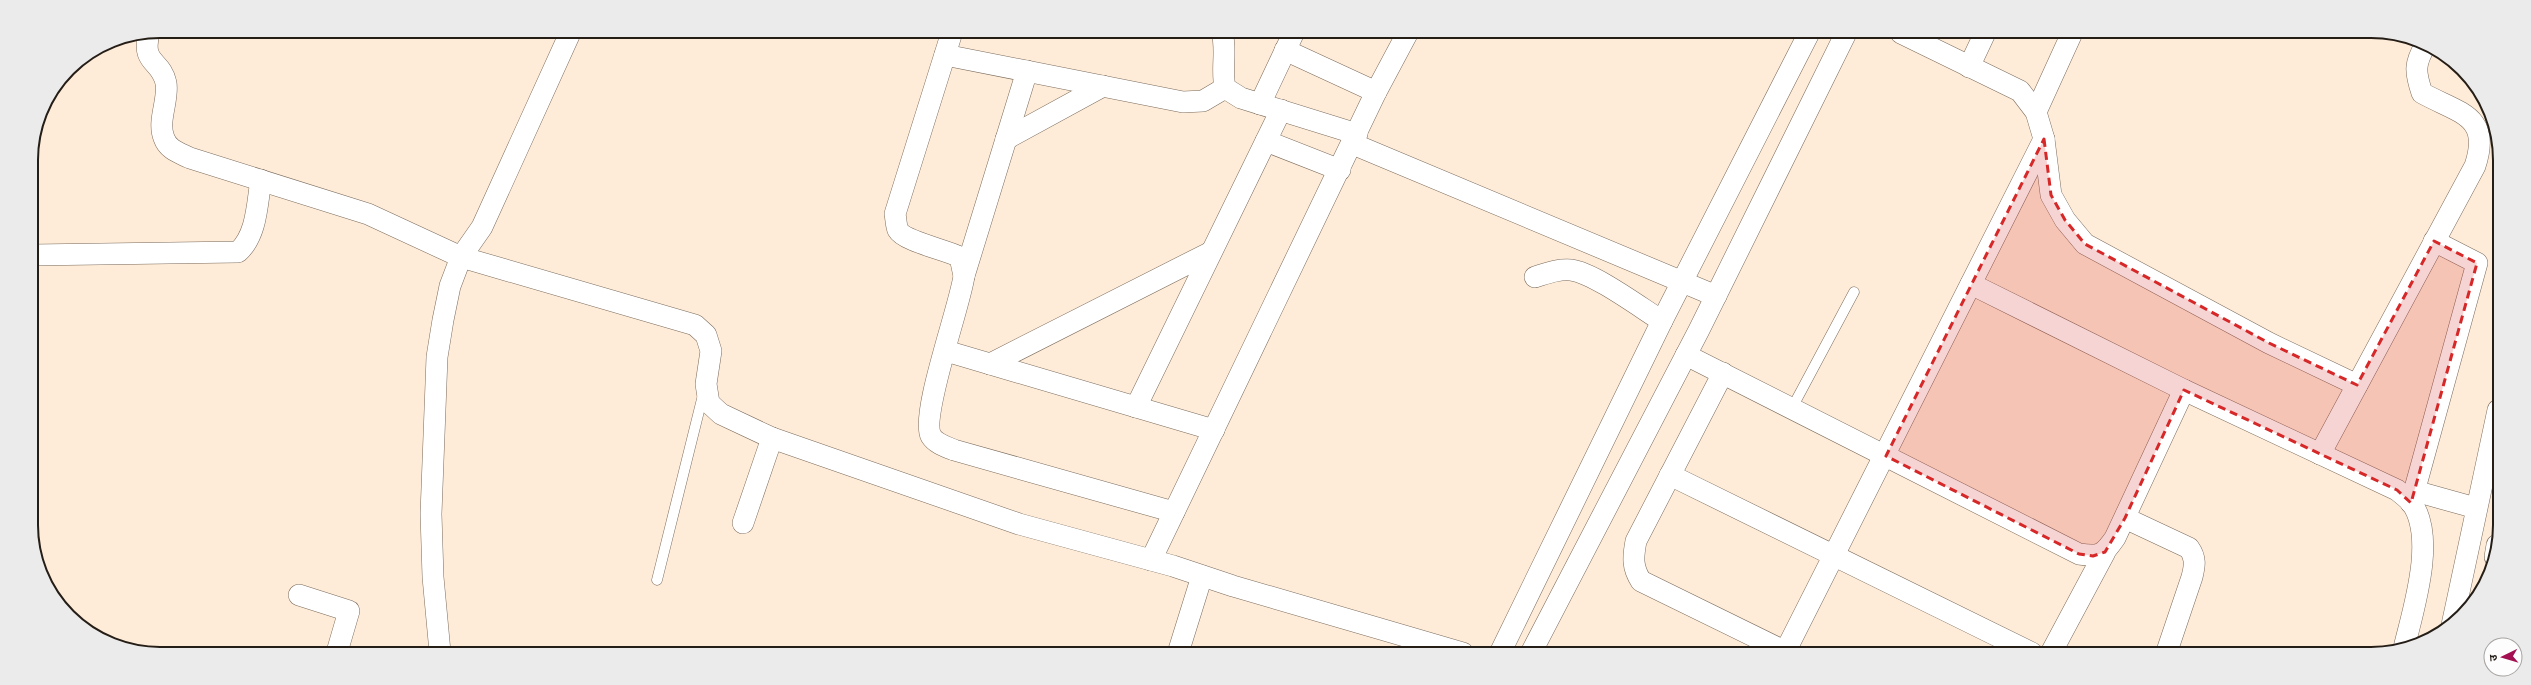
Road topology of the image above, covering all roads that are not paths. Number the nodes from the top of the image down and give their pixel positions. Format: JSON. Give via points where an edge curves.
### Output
{"nodes":[{"id":1,"x":568,"y":38,"type":"edge"},
{"id":2,"x":950,"y":38,"type":"edge"},
{"id":3,"x":1224,"y":38,"type":"edge"},
{"id":4,"x":1405,"y":38,"type":"edge"},
{"id":5,"x":1806,"y":38,"type":"edge"},
{"id":6,"x":1844,"y":38,"type":"edge"},
{"id":7,"x":1911,"y":38,"type":"edge"},
{"id":8,"x":1983,"y":38,"type":"edge"},
{"id":9,"x":2070,"y":38,"type":"edge"},
{"id":10,"x":148,"y":39,"type":"edge"},
{"id":11,"x":1289,"y":41,"type":"edge"},
{"id":12,"x":2423,"y":49,"type":"edge"},
{"id":13,"x":945,"y":55,"type":"junction"},
{"id":14,"x":1969,"y":66,"type":"junction"},
{"id":15,"x":1027,"y":71,"type":"junction"},
{"id":16,"x":1103,"y":86,"type":"junction"},
{"id":17,"x":1225,"y":88,"type":"junction"},
{"id":18,"x":1376,"y":92,"type":"junction"},
{"id":19,"x":1260,"y":104,"type":"junction"},
{"id":20,"x":1281,"y":110,"type":"junction"},
{"id":21,"x":2036,"y":112,"type":"junction"},
{"id":22,"x":1006,"y":139,"type":"junction"},
{"id":23,"x":1355,"y":139,"type":"junction"},
{"id":24,"x":2044,"y":139,"type":"junction"},
{"id":25,"x":1266,"y":141,"type":"junction"},
{"id":26,"x":1340,"y":170,"type":"junction"},
{"id":27,"x":261,"y":180,"type":"junction"},
{"id":28,"x":2434,"y":241,"type":"junction"},
{"id":29,"x":1212,"y":252,"type":"junction"},
{"id":30,"x":38,"y":255,"type":"edge"},
{"id":31,"x":461,"y":257,"type":"junction"},
{"id":32,"x":964,"y":276,"type":"junction"},
{"id":33,"x":1535,"y":277,"type":"dead end"},
{"id":34,"x":1685,"y":281,"type":"junction"},
{"id":35,"x":1971,"y":284,"type":"junction"},
{"id":36,"x":1854,"y":292,"type":"dead end"},
{"id":37,"x":1716,"y":296,"type":"junction"},
{"id":38,"x":1662,"y":321,"type":"junction"},
{"id":39,"x":946,"y":352,"type":"junction"},
{"id":40,"x":1686,"y":355,"type":"junction"},
{"id":41,"x":990,"y":364,"type":"junction"},
{"id":42,"x":1723,"y":373,"type":"junction"},
{"id":43,"x":706,"y":384,"type":"junction"},
{"id":44,"x":2357,"y":385,"type":"junction"},
{"id":45,"x":2184,"y":390,"type":"junction"},
{"id":46,"x":1136,"y":407,"type":"junction"},
{"id":47,"x":1792,"y":408,"type":"junction"},
{"id":48,"x":1214,"y":430,"type":"junction"},
{"id":49,"x":2493,"y":432,"type":"edge"},
{"id":50,"x":772,"y":438,"type":"junction"},
{"id":51,"x":2320,"y":454,"type":"junction"},
{"id":52,"x":1886,"y":456,"type":"junction"},
{"id":53,"x":1670,"y":475,"type":"junction"},
{"id":54,"x":2413,"y":497,"type":"junction"},
{"id":55,"x":2476,"y":508,"type":"junction"},
{"id":56,"x":1174,"y":512,"type":"junction"},
{"id":57,"x":2125,"y":518,"type":"junction"},
{"id":58,"x":744,"y":523,"type":"dead end"},
{"id":59,"x":2105,"y":552,"type":"junction"},
{"id":60,"x":1835,"y":555,"type":"junction"},
{"id":61,"x":1151,"y":560,"type":"junction"},
{"id":62,"x":1202,"y":576,"type":"junction"},
{"id":63,"x":657,"y":580,"type":"dead end"},
{"id":64,"x":299,"y":595,"type":"dead end"},
{"id":65,"x":2454,"y":615,"type":"edge"},
{"id":66,"x":2405,"y":642,"type":"edge"},
{"id":67,"x":338,"y":647,"type":"edge"},
{"id":68,"x":444,"y":647,"type":"edge"},
{"id":69,"x":1180,"y":647,"type":"edge"},
{"id":70,"x":1420,"y":647,"type":"edge"},
{"id":71,"x":1503,"y":647,"type":"edge"},
{"id":72,"x":1534,"y":647,"type":"edge"},
{"id":73,"x":1776,"y":647,"type":"edge"},
{"id":74,"x":1789,"y":647,"type":"edge"},
{"id":75,"x":2020,"y":647,"type":"edge"},
{"id":76,"x":2054,"y":647,"type":"edge"},
{"id":77,"x":2168,"y":647,"type":"edge"}],
"edges":[{"from":1,"to":31,"type":"street","via":[[482,227]]},
{"from":2,"to":13,"type":"street"},
{"from":3,"to":17,"type":"street","via":[[1222,73]]},
{"from":4,"to":18,"type":"street"},
{"from":5,"to":34,"type":"street"},
{"from":6,"to":37,"type":"street"},
{"from":7,"to":14,"type":"street"},
{"from":8,"to":14,"type":"street"},
{"from":9,"to":21,"type":"street"},
{"from":10,"to":27,"type":"street","via":[[146,46],[149,57],[163,73],[166,84],[162,122],[163,138],[170,149],[190,158]]},
{"from":11,"to":18,"type":"street"},
{"from":11,"to":19,"type":"street"},
{"from":12,"to":28,"type":"street","via":[[2415,73],[2422,93],[2468,117],[2478,127],[2481,148],[2475,166]]},
{"from":13,"to":15,"type":"street"},
{"from":13,"to":32,"type":"street","via":[[895,214],[898,230],[905,237],[948,251],[960,258]]},
{"from":14,"to":21,"type":"street","via":[[2020,91]]},
{"from":15,"to":16,"type":"street"},
{"from":15,"to":22,"type":"street"},
{"from":16,"to":17,"type":"street","via":[[1192,102],[1203,101]]},
{"from":16,"to":22,"type":"street"},
{"from":17,"to":19,"type":"street","via":[[1241,98]]},
{"from":18,"to":23,"type":"street"},
{"from":19,"to":20,"type":"street"},
{"from":20,"to":23,"type":"street"},
{"from":20,"to":25,"type":"street"},
{"from":21,"to":24,"type":"street"},
{"from":22,"to":32,"type":"street"},
{"from":23,"to":26,"type":"street"},
{"from":23,"to":34,"type":"street"},
{"from":24,"to":35,"type":"street"},
{"from":24,"to":44,"type":"street","via":[[2051,195],[2065,220],[2085,244],[2268,343]]},
{"from":25,"to":26,"type":"street"},
{"from":25,"to":29,"type":"street"},
{"from":26,"to":48,"type":"street"},
{"from":27,"to":30,"type":"street","via":[[252,232],[246,245],[238,252]]},
{"from":27,"to":31,"type":"street","via":[[368,214]]},
{"from":28,"to":44,"type":"street"},
{"from":28,"to":54,"type":"street","via":[[2477,263]]},
{"from":29,"to":41,"type":"street"},
{"from":29,"to":46,"type":"street"},
{"from":31,"to":43,"type":"street","via":[[696,325],[706,335],[711,351]]},
{"from":31,"to":68,"type":"street","via":[[450,286],[437,357],[431,542]]},
{"from":32,"to":39,"type":"street"},
{"from":33,"to":38,"type":"street","via":[[1555,270],[1572,270],[1590,277]]},
{"from":34,"to":37,"type":"street"},
{"from":34,"to":38,"type":"street"},
{"from":35,"to":45,"type":"street"},
{"from":35,"to":52,"type":"street"},
{"from":36,"to":47,"type":"lane"},
{"from":37,"to":40,"type":"street"},
{"from":38,"to":71,"type":"street"},
{"from":39,"to":41,"type":"street"},
{"from":39,"to":56,"type":"street","via":[[928,421],[931,436],[942,445]]},
{"from":40,"to":42,"type":"street"},
{"from":40,"to":72,"type":"street"},
{"from":41,"to":46,"type":"street"},
{"from":42,"to":47,"type":"street"},
{"from":42,"to":53,"type":"street"},
{"from":43,"to":50,"type":"street","via":[[709,403],[721,414]]},
{"from":43,"to":63,"type":"lane"},
{"from":44,"to":51,"type":"street"},
{"from":45,"to":51,"type":"street"},
{"from":45,"to":57,"type":"street"},
{"from":46,"to":48,"type":"street"},
{"from":47,"to":52,"type":"street"},
{"from":48,"to":56,"type":"street"},
{"from":49,"to":55,"type":"street"},
{"from":50,"to":58,"type":"street"},
{"from":50,"to":61,"type":"street","via":[[1018,524]]},
{"from":51,"to":54,"type":"street"},
{"from":52,"to":59,"type":"street","via":[[2079,554],[2093,556]]},
{"from":52,"to":60,"type":"street"},
{"from":53,"to":60,"type":"street"},
{"from":53,"to":73,"type":"street","via":[[1636,541],[1634,570],[1641,581]]},
{"from":54,"to":55,"type":"street"},
{"from":54,"to":66,"type":"street","via":[[2419,522],[2423,567]]},
{"from":55,"to":65,"type":"street"},
{"from":56,"to":61,"type":"street"},
{"from":57,"to":59,"type":"street"},
{"from":57,"to":77,"type":"street","via":[[2189,548],[2194,555],[2192,577]]},
{"from":59,"to":76,"type":"street"},
{"from":60,"to":74,"type":"street"},
{"from":60,"to":75,"type":"street"},
{"from":61,"to":62,"type":"street"},
{"from":62,"to":69,"type":"street"},
{"from":62,"to":70,"type":"street"},
{"from":64,"to":67,"type":"street","via":[[349,611]]}]}
